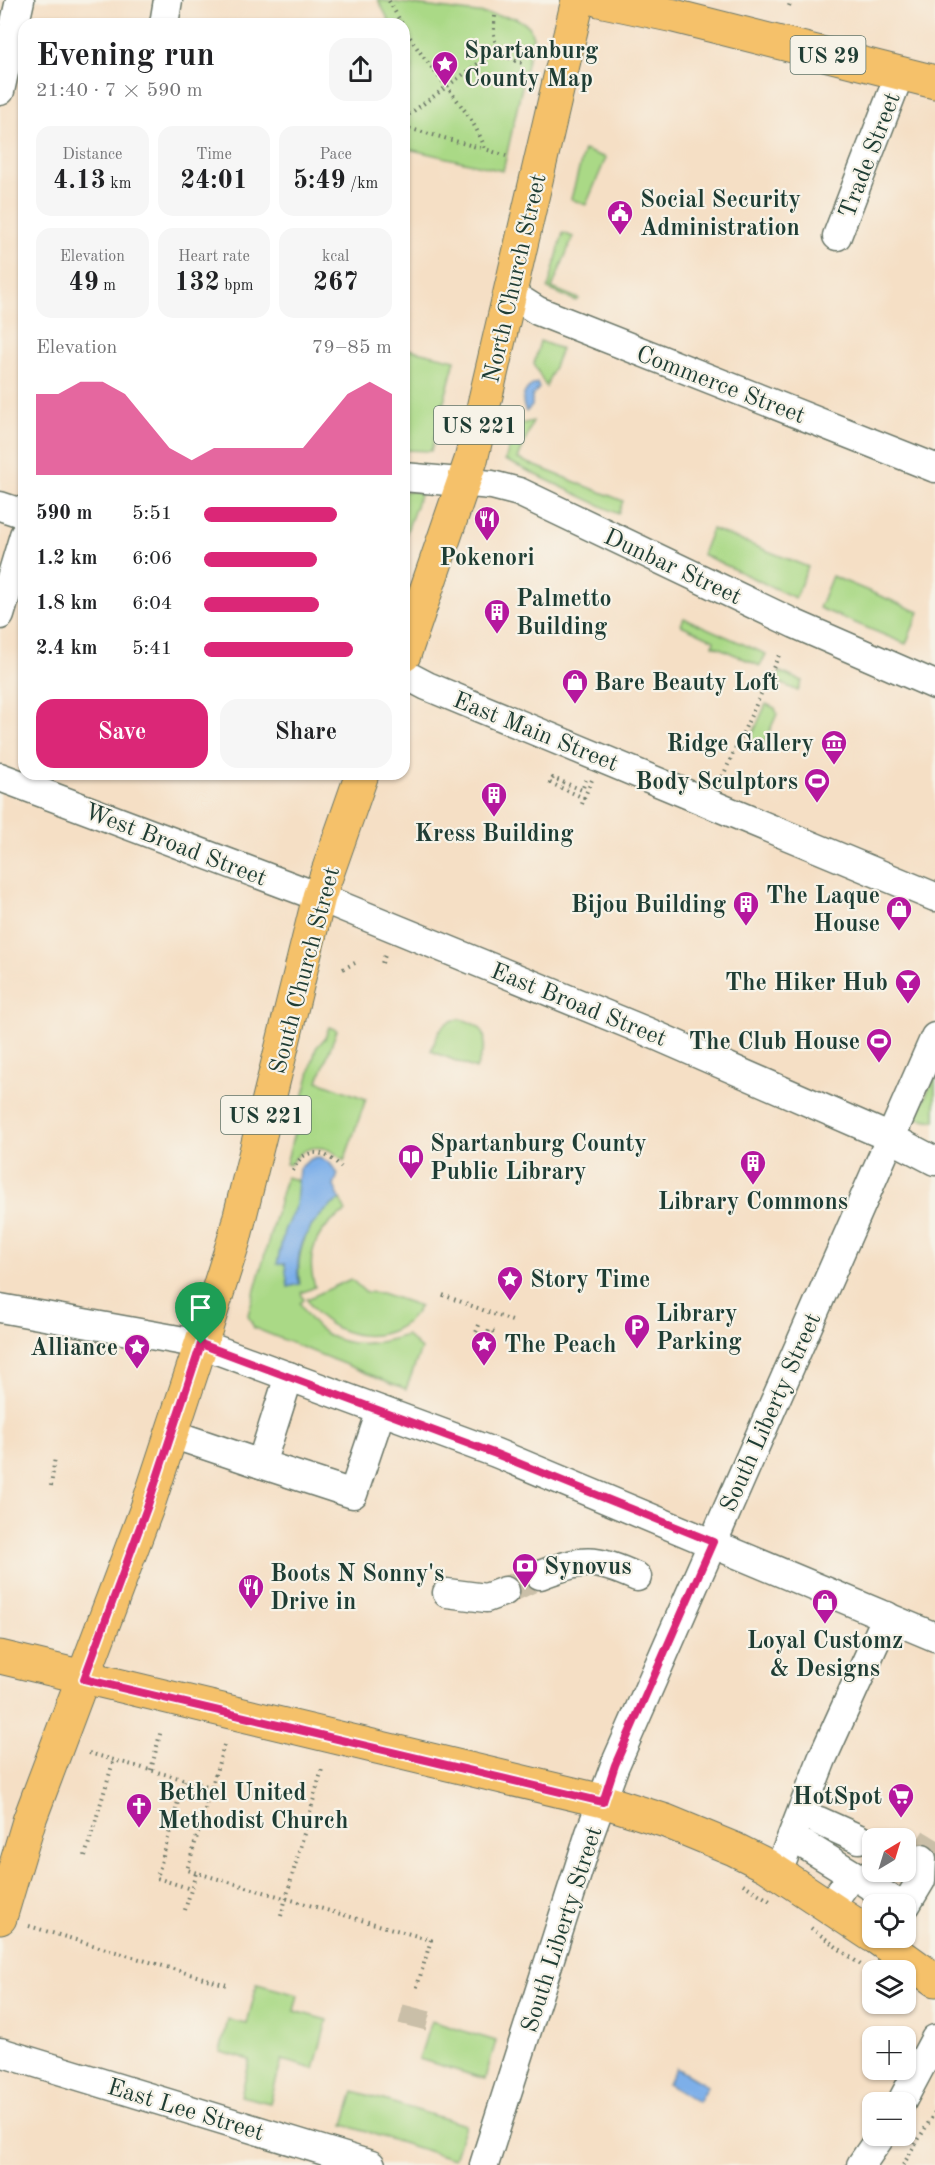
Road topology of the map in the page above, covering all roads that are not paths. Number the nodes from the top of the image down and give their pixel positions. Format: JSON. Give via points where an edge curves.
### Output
{"nodes":[{"id":1,"x":20,"y":0,"type":"edge"},
{"id":2,"x":168,"y":0,"type":"edge"},
{"id":3,"x":578,"y":0,"type":"edge"},
{"id":4,"x":599,"y":0,"type":"edge"},
{"id":5,"x":165,"y":18,"type":"edge"},
{"id":6,"x":900,"y":73,"type":"junction"},
{"id":7,"x":935,"y":82,"type":"edge"},
{"id":8,"x":0,"y":91,"type":"edge"},
{"id":9,"x":837,"y":236,"type":"dead end"},
{"id":10,"x":511,"y":294,"type":"junction"},
{"id":11,"x":935,"y":468,"type":"edge"},
{"id":12,"x":410,"y":478,"type":"edge"},
{"id":13,"x":464,"y":482,"type":"junction"},
{"id":14,"x":0,"y":506,"type":"edge"},
{"id":15,"x":18,"y":512,"type":"edge"},
{"id":16,"x":18,"y":555,"type":"edge"},
{"id":17,"x":0,"y":615,"type":"edge"},
{"id":18,"x":410,"y":638,"type":"edge"},
{"id":19,"x":410,"y":677,"type":"edge"},
{"id":20,"x":935,"y":685,"type":"edge"},
{"id":21,"x":0,"y":777,"type":"edge"},
{"id":22,"x":360,"y":780,"type":"edge"},
{"id":23,"x":319,"y":897,"type":"junction"},
{"id":24,"x":935,"y":897,"type":"edge"},
{"id":25,"x":935,"y":1038,"type":"edge"},
{"id":26,"x":891,"y":1138,"type":"junction"},
{"id":27,"x":935,"y":1161,"type":"edge"},
{"id":28,"x":0,"y":1308,"type":"edge"},
{"id":29,"x":201,"y":1344,"type":"junction"},
{"id":30,"x":289,"y":1376,"type":"junction"},
{"id":31,"x":381,"y":1410,"type":"junction"},
{"id":32,"x":172,"y":1434,"type":"junction"},
{"id":33,"x":261,"y":1464,"type":"junction"},
{"id":34,"x":713,"y":1542,"type":"junction"},
{"id":35,"x":540,"y":1575,"type":"tunnel mouth"},
{"id":36,"x":637,"y":1577,"type":"dead end"},
{"id":37,"x":505,"y":1591,"type":"tunnel mouth"},
{"id":38,"x":447,"y":1593,"type":"dead end"},
{"id":39,"x":887,"y":1616,"type":"junction"},
{"id":40,"x":935,"y":1637,"type":"edge"},
{"id":41,"x":0,"y":1657,"type":"edge"},
{"id":42,"x":84,"y":1679,"type":"junction"},
{"id":43,"x":603,"y":1802,"type":"junction"},
{"id":44,"x":819,"y":1821,"type":"dead end"},
{"id":45,"x":859,"y":1839,"type":"dead end"},
{"id":46,"x":805,"y":1845,"type":"dead end"},
{"id":47,"x":778,"y":1872,"type":"junction"},
{"id":48,"x":852,"y":1874,"type":"junction"},
{"id":49,"x":921,"y":1874,"type":"tunnel mouth"},
{"id":50,"x":883,"y":1894,"type":"edge"},
{"id":51,"x":911,"y":1894,"type":"edge"},
{"id":52,"x":819,"y":1916,"type":"junction"},
{"id":53,"x":15,"y":1922,"type":"edge"},
{"id":54,"x":862,"y":1932,"type":"edge"},
{"id":55,"x":887,"y":1948,"type":"edge"},
{"id":56,"x":924,"y":1991,"type":"edge"},
{"id":57,"x":935,"y":2039,"type":"edge"},
{"id":58,"x":0,"y":2052,"type":"edge"},
{"id":59,"x":907,"y":2092,"type":"edge"},
{"id":60,"x":874,"y":2146,"type":"edge"},
{"id":61,"x":291,"y":2153,"type":"edge"},
{"id":62,"x":371,"y":2165,"type":"edge"},
{"id":63,"x":484,"y":2165,"type":"edge"},
{"id":64,"x":861,"y":2165,"type":"edge"}],
"edges":[{"from":1,"to":8,"type":"street"},
{"from":2,"to":5,"type":"street"},
{"from":3,"to":10,"type":"main road","name":"North Church Street","number":"US 221"},
{"from":4,"to":6,"type":"main road","number":"US 29"},
{"from":6,"to":7,"type":"main road","number":"US 29"},
{"from":6,"to":9,"type":"street","name":"Trade Street"},
{"from":10,"to":11,"type":"street","name":"Commerce Street","via":[[549,316]]},
{"from":10,"to":13,"type":"main road","name":"North Church Street","number":"US 221"},
{"from":12,"to":13,"type":"street","name":"Dunbar Street"},
{"from":13,"to":18,"type":"main road","name":"North Church Street","number":"US 221"},
{"from":13,"to":20,"type":"street","name":"Dunbar Street","via":[[519,492],[795,624]]},
{"from":14,"to":15,"type":"street"},
{"from":16,"to":17,"type":"street"},
{"from":19,"to":24,"type":"street","name":"East Main Street"},
{"from":21,"to":23,"type":"street","name":"West Broad Street"},
{"from":22,"to":23,"type":"main road","name":"South Church Street","number":"US 221"},
{"from":23,"to":26,"type":"street","name":"East Broad Street","via":[[648,1032]]},
{"from":23,"to":29,"type":"main road","name":"South Church Street","number":"US 221","via":[[234,1240]]},
{"from":25,"to":26,"type":"street","name":"South Liberty Street"},
{"from":26,"to":27,"type":"street","name":"East Broad Street"},
{"from":26,"to":34,"type":"street","name":"South Liberty Street"},
{"from":28,"to":29,"type":"street"},
{"from":29,"to":30,"type":"street"},
{"from":29,"to":32,"type":"main road","name":"South Church Street","number":"US 221"},
{"from":30,"to":31,"type":"street"},
{"from":30,"to":33,"type":"street"},
{"from":31,"to":33,"type":"street","via":[[353,1494]]},
{"from":31,"to":34,"type":"street"},
{"from":32,"to":33,"type":"street"},
{"from":32,"to":42,"type":"main road","name":"South Church Street","number":"US 221"},
{"from":34,"to":39,"type":"street"},
{"from":34,"to":43,"type":"street","name":"South Liberty Street","via":[[615,1765]]},
{"from":35,"to":36,"type":"street","via":[[573,1562],[606,1563]]},
{"from":37,"to":38,"type":"street","via":[[486,1598]]},
{"from":39,"to":40,"type":"street"},
{"from":39,"to":47,"type":"street","via":[[822,1759]]},
{"from":41,"to":42,"type":"main road"},
{"from":42,"to":43,"type":"main road"},
{"from":42,"to":53,"type":"main road","name":"South Church Street","number":"US 221","via":[[29,1821]]},
{"from":43,"to":47,"type":"main road","via":[[700,1834]]},
{"from":43,"to":63,"type":"street","name":"South Liberty Street"},
{"from":44,"to":45,"type":"street"},
{"from":46,"to":48,"type":"street"},
{"from":47,"to":52,"type":"main road"},
{"from":48,"to":50,"type":"street"},
{"from":48,"to":52,"type":"street"},
{"from":49,"to":51,"type":"street"},
{"from":52,"to":54,"type":"main road"},
{"from":55,"to":56,"type":"main road"},
{"from":57,"to":59,"type":"street"},
{"from":58,"to":61,"type":"street","name":"East Lee Street"},
{"from":60,"to":64,"type":"street"},
{"from":61,"to":62,"type":"street","name":"East Lee Street"}]}
